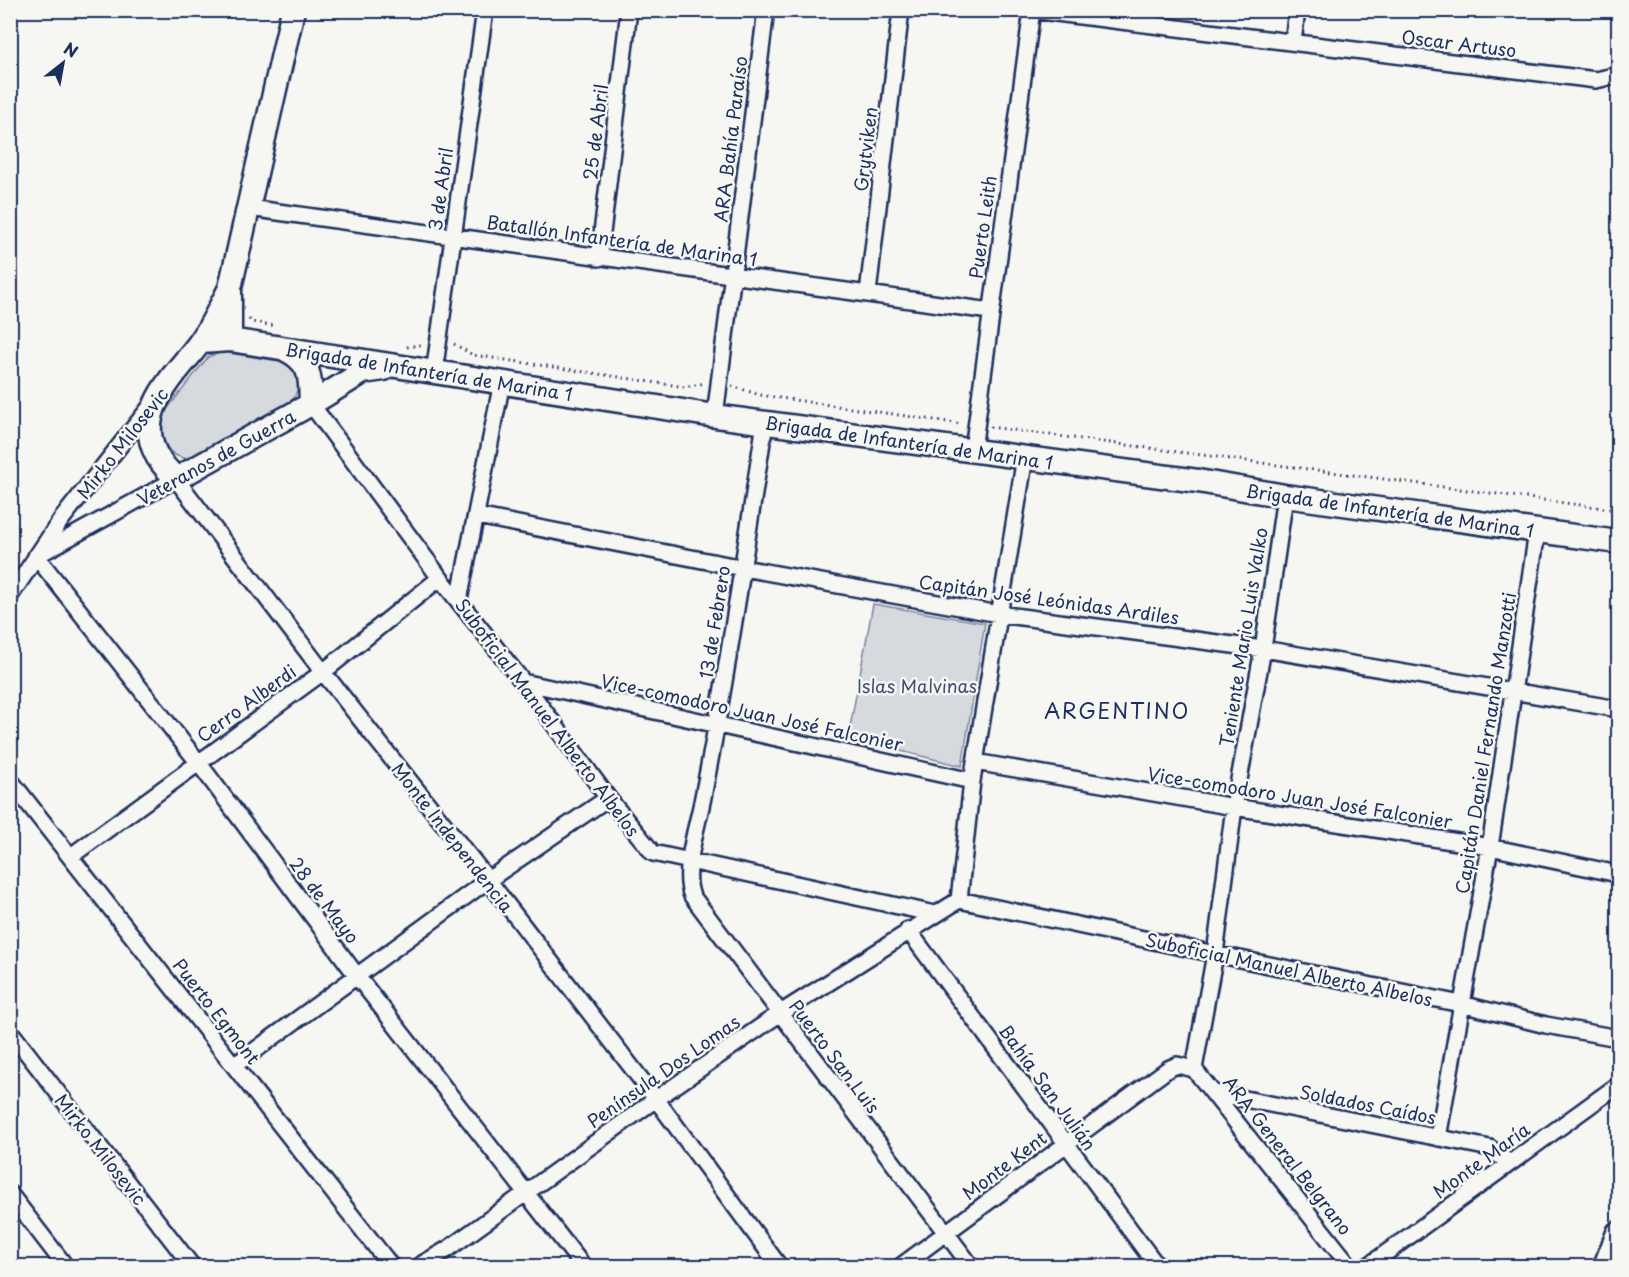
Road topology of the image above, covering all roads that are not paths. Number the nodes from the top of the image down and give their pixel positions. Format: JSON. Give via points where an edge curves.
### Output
{"nodes":[{"id":1,"x":293,"y":10,"type":"edge"},
{"id":2,"x":485,"y":10,"type":"edge"},
{"id":3,"x":629,"y":10,"type":"edge"},
{"id":4,"x":766,"y":10,"type":"edge"},
{"id":5,"x":901,"y":10,"type":"edge"},
{"id":6,"x":1297,"y":10,"type":"edge"},
{"id":7,"x":1032,"y":11,"type":"edge"},
{"id":8,"x":1293,"y":42,"type":"junction"},
{"id":9,"x":1618,"y":75,"type":"edge"},
{"id":10,"x":249,"y":207,"type":"junction"},
{"id":11,"x":453,"y":236,"type":"junction"},
{"id":12,"x":599,"y":258,"type":"junction"},
{"id":13,"x":733,"y":276,"type":"junction"},
{"id":14,"x":230,"y":288,"type":"junction"},
{"id":15,"x":868,"y":293,"type":"junction"},
{"id":16,"x":990,"y":311,"type":"junction"},
{"id":17,"x":284,"y":338,"type":"junction"},
{"id":18,"x":230,"y":340,"type":"junction"},
{"id":19,"x":201,"y":342,"type":"junction"},
{"id":20,"x":398,"y":357,"type":"junction"},
{"id":21,"x":434,"y":373,"type":"junction"},
{"id":22,"x":502,"y":382,"type":"junction"},
{"id":23,"x":155,"y":401,"type":"junction"},
{"id":24,"x":311,"y":404,"type":"junction"},
{"id":25,"x":715,"y":416,"type":"junction"},
{"id":26,"x":765,"y":423,"type":"junction"},
{"id":27,"x":973,"y":450,"type":"junction"},
{"id":28,"x":1025,"y":457,"type":"junction"},
{"id":29,"x":176,"y":479,"type":"junction"},
{"id":30,"x":1285,"y":496,"type":"junction"},
{"id":31,"x":477,"y":516,"type":"junction"},
{"id":32,"x":1537,"y":532,"type":"junction"},
{"id":33,"x":1618,"y":542,"type":"edge"},
{"id":34,"x":36,"y":556,"type":"junction"},
{"id":35,"x":743,"y":568,"type":"junction"},
{"id":36,"x":440,"y":578,"type":"junction"},
{"id":37,"x":10,"y":596,"type":"edge"},
{"id":38,"x":459,"y":600,"type":"junction"},
{"id":39,"x":999,"y":614,"type":"junction"},
{"id":40,"x":1263,"y":649,"type":"junction"},
{"id":41,"x":323,"y":672,"type":"junction"},
{"id":42,"x":523,"y":682,"type":"junction"},
{"id":43,"x":1512,"y":693,"type":"junction"},
{"id":44,"x":1618,"y":709,"type":"edge"},
{"id":45,"x":717,"y":725,"type":"junction"},
{"id":46,"x":198,"y":762,"type":"junction"},
{"id":47,"x":975,"y":762,"type":"junction"},
{"id":48,"x":10,"y":780,"type":"edge"},
{"id":49,"x":972,"y":781,"type":"junction"},
{"id":50,"x":608,"y":798,"type":"junction"},
{"id":51,"x":1234,"y":807,"type":"junction"},
{"id":52,"x":1490,"y":847,"type":"junction"},
{"id":53,"x":71,"y":856,"type":"junction"},
{"id":54,"x":690,"y":861,"type":"junction"},
{"id":55,"x":1618,"y":874,"type":"edge"},
{"id":56,"x":488,"y":880,"type":"junction"},
{"id":57,"x":959,"y":900,"type":"junction"},
{"id":58,"x":935,"y":914,"type":"junction"},
{"id":59,"x":908,"y":930,"type":"junction"},
{"id":60,"x":1215,"y":954,"type":"junction"},
{"id":61,"x":357,"y":976,"type":"junction"},
{"id":62,"x":1461,"y":1004,"type":"junction"},
{"id":63,"x":778,"y":1014,"type":"junction"},
{"id":64,"x":10,"y":1031,"type":"edge"},
{"id":65,"x":1618,"y":1038,"type":"edge"},
{"id":66,"x":235,"y":1065,"type":"junction"},
{"id":67,"x":1194,"y":1069,"type":"junction"},
{"id":68,"x":1618,"y":1085,"type":"edge"},
{"id":69,"x":1215,"y":1094,"type":"junction"},
{"id":70,"x":656,"y":1099,"type":"junction"},
{"id":71,"x":1438,"y":1138,"type":"junction"},
{"id":72,"x":1067,"y":1143,"type":"junction"},
{"id":73,"x":1509,"y":1163,"type":"junction"},
{"id":74,"x":10,"y":1194,"type":"edge"},
{"id":75,"x":527,"y":1194,"type":"junction"},
{"id":76,"x":945,"y":1233,"type":"junction"},
{"id":77,"x":1618,"y":1233,"type":"edge"},
{"id":78,"x":64,"y":1266,"type":"edge"},
{"id":79,"x":192,"y":1266,"type":"edge"},
{"id":80,"x":391,"y":1266,"type":"edge"},
{"id":81,"x":418,"y":1266,"type":"edge"},
{"id":82,"x":583,"y":1266,"type":"edge"},
{"id":83,"x":779,"y":1266,"type":"edge"},
{"id":84,"x":901,"y":1266,"type":"edge"},
{"id":85,"x":971,"y":1266,"type":"edge"},
{"id":86,"x":1157,"y":1266,"type":"edge"},
{"id":87,"x":1350,"y":1266,"type":"edge"},
{"id":88,"x":1368,"y":1266,"type":"edge"},
{"id":89,"x":1605,"y":1266,"type":"edge"}],
"edges":[{"from":1,"to":10,"type":"street","name":"Mirko Milosevic"},
{"from":2,"to":11,"type":"street","name":"3 de Abril"},
{"from":3,"to":12,"type":"street","name":"25 de Abril"},
{"from":4,"to":13,"type":"street","name":"ARA Bahía Paraíso"},
{"from":5,"to":15,"type":"street","name":"Grytviken"},
{"from":6,"to":8,"type":"street"},
{"from":7,"to":8,"type":"street","name":"Oscar Artuso"},
{"from":7,"to":16,"type":"street","name":"Puerto Leith"},
{"from":8,"to":9,"type":"street","name":"Oscar Artuso","via":[[1596,80]]},
{"from":10,"to":11,"type":"street","name":"Batallón Infantería de Marina 1"},
{"from":10,"to":14,"type":"street","name":"Mirko Milosevic"},
{"from":11,"to":12,"type":"street","name":"Batallón Infantería de Marina 1"},
{"from":11,"to":21,"type":"street","name":"3 de Abril"},
{"from":12,"to":13,"type":"street","name":"Batallón Infantería de Marina 1"},
{"from":13,"to":15,"type":"street","name":"Batallón Infantería de Marina 1"},
{"from":13,"to":25,"type":"street","name":"ARA Bahía Paraíso"},
{"from":14,"to":18,"type":"street","name":"Mirko Milosevic"},
{"from":14,"to":19,"type":"street","name":"Mirko Milosevic"},
{"from":15,"to":16,"type":"street","name":"Batallón Infantería de Marina 1"},
{"from":16,"to":27,"type":"street","name":"Puerto Leith"},
{"from":17,"to":18,"type":"street","name":"Brigada de Infantería de Marina 1"},
{"from":17,"to":20,"type":"street","name":"Brigada de Infantería de Marina 1"},
{"from":17,"to":24,"type":"street","via":[[306,366],[311,381]]},
{"from":18,"to":19,"type":"street","name":"Brigada de Infantería de Marina 1"},
{"from":19,"to":23,"type":"street","name":"Mirko Milosevic"},
{"from":20,"to":21,"type":"street","name":"Brigada de Infantería de Marina 1"},
{"from":20,"to":24,"type":"street","name":"Veteranos de Guerra","via":[[363,372]]},
{"from":21,"to":22,"type":"street","name":"Brigada de Infantería de Marina 1"},
{"from":22,"to":25,"type":"street","name":"Brigada de Infantería de Marina 1"},
{"from":22,"to":31,"type":"street"},
{"from":23,"to":29,"type":"street","name":"Monte Independencia","via":[[151,440],[156,454]]},
{"from":23,"to":34,"type":"street","name":"Mirko Milosevic"},
{"from":24,"to":29,"type":"street","name":"Veteranos de Guerra"},
{"from":24,"to":36,"type":"street","name":"Suboficial Manuel Alberto Albelos"},
{"from":25,"to":26,"type":"street","name":"Brigada de Infantería de Marina 1"},
{"from":26,"to":27,"type":"street","name":"Brigada de Infantería de Marina 1"},
{"from":26,"to":35,"type":"street","name":"13 de Febrero"},
{"from":27,"to":28,"type":"street","name":"Brigada de Infantería de Marina 1"},
{"from":28,"to":30,"type":"street","name":"Brigada de Infantería de Marina 1"},
{"from":28,"to":39,"type":"street"},
{"from":29,"to":34,"type":"street","name":"Veteranos de Guerra"},
{"from":29,"to":41,"type":"street","name":"Monte Independencia"},
{"from":30,"to":32,"type":"street","name":"Brigada de Infantería de Marina 1"},
{"from":30,"to":40,"type":"street","name":"Teniente Mario Luis Valko"},
{"from":31,"to":35,"type":"street","name":"Capitán José Leónidas Ardiles"},
{"from":31,"to":38,"type":"street"},
{"from":32,"to":33,"type":"street","name":"Brigada de Infantería de Marina 1"},
{"from":32,"to":43,"type":"street","name":"Capitán Daniel Fernando Manzotti"},
{"from":34,"to":37,"type":"street","name":"Mirko Milosevic"},
{"from":34,"to":46,"type":"street","name":"28 de Mayo"},
{"from":35,"to":39,"type":"street","name":"Capitán José Leónidas Ardiles"},
{"from":35,"to":45,"type":"street","name":"13 de Febrero"},
{"from":36,"to":38,"type":"street","name":"Suboficial Manuel Alberto Albelos"},
{"from":36,"to":41,"type":"street","name":"Cerro Alberdi"},
{"from":38,"to":42,"type":"street","name":"Suboficial Manuel Alberto Albelos"},
{"from":39,"to":40,"type":"street","name":"Capitán José Leónidas Ardiles"},
{"from":39,"to":47,"type":"street"},
{"from":40,"to":43,"type":"street","name":"Capitán José Leónidas Ardiles"},
{"from":40,"to":51,"type":"street","name":"Teniente Mario Luis Valko"},
{"from":41,"to":46,"type":"street","name":"Cerro Alberdi"},
{"from":41,"to":56,"type":"street","name":"Monte Independencia"},
{"from":42,"to":45,"type":"street","name":"Vice-comodoro Juan José Falconier"},
{"from":42,"to":50,"type":"street","name":"Suboficial Manuel Alberto Albelos"},
{"from":43,"to":44,"type":"street","name":"Capitán José Leónidas Ardiles"},
{"from":43,"to":52,"type":"street","name":"Capitán Daniel Fernando Manzotti"},
{"from":45,"to":49,"type":"street","name":"Vice-comodoro Juan José Falconier"},
{"from":45,"to":54,"type":"street","name":"13 de Febrero"},
{"from":46,"to":53,"type":"street","name":"Cerro Alberdi"},
{"from":46,"to":61,"type":"street","name":"28 de Mayo"},
{"from":47,"to":49,"type":"street"},
{"from":47,"to":51,"type":"street","name":"Vice-comodoro Juan José Falconier"},
{"from":48,"to":53,"type":"street","name":"Puerto Egmont"},
{"from":49,"to":57,"type":"street"},
{"from":50,"to":54,"type":"street","name":"Suboficial Manuel Alberto Albelos","via":[[653,853]]},
{"from":50,"to":56,"type":"street"},
{"from":51,"to":52,"type":"street","name":"Vice-comodoro Juan José Falconier"},
{"from":51,"to":60,"type":"street","name":"Teniente Mario Luis Valko"},
{"from":52,"to":55,"type":"street","name":"Vice-comodoro Juan José Falconier"},
{"from":52,"to":62,"type":"street","name":"Capitán Daniel Fernando Manzotti"},
{"from":53,"to":66,"type":"street","name":"Puerto Egmont"},
{"from":54,"to":58,"type":"street","name":"Suboficial Manuel Alberto Albelos"},
{"from":54,"to":63,"type":"street","name":"Puerto San Luis","via":[[692,896]]},
{"from":56,"to":61,"type":"street"},
{"from":56,"to":70,"type":"street","name":"Monte Independencia"},
{"from":57,"to":58,"type":"street","name":"Península Dos Lomas"},
{"from":57,"to":60,"type":"street","name":"Suboficial Manuel Alberto Albelos"},
{"from":58,"to":59,"type":"street","name":"Península Dos Lomas"},
{"from":59,"to":63,"type":"street","name":"Península Dos Lomas"},
{"from":59,"to":72,"type":"street","name":"Bahía San Julián"},
{"from":60,"to":62,"type":"street","name":"Suboficial Manuel Alberto Albelos"},
{"from":60,"to":67,"type":"street","name":"Teniente Mario Luis Valko"},
{"from":61,"to":66,"type":"street"},
{"from":61,"to":75,"type":"street","name":"28 de Mayo"},
{"from":62,"to":65,"type":"street","name":"Suboficial Manuel Alberto Albelos"},
{"from":62,"to":71,"type":"street","name":"Capitán Daniel Fernando Manzotti"},
{"from":63,"to":70,"type":"street","name":"Península Dos Lomas"},
{"from":63,"to":76,"type":"street","name":"Puerto San Luis"},
{"from":64,"to":79,"type":"street","name":"Mirko Milosevic"},
{"from":66,"to":80,"type":"street","name":"Puerto Egmont"},
{"from":67,"to":69,"type":"street","name":"ARA General Belgrano"},
{"from":67,"to":72,"type":"street","name":"Monte Kent","via":[[1177,1065],[1168,1069]]},
{"from":68,"to":73,"type":"street","name":"Monte María"},
{"from":69,"to":71,"type":"street","name":"Soldados Caídos"},
{"from":69,"to":87,"type":"street","name":"ARA General Belgrano"},
{"from":70,"to":75,"type":"street","name":"Península Dos Lomas"},
{"from":70,"to":83,"type":"street","name":"Monte Independencia"},
{"from":71,"to":73,"type":"street","name":"Soldados Caídos","via":[[1490,1148]]},
{"from":72,"to":76,"type":"street","name":"Monte Kent"},
{"from":72,"to":86,"type":"street","name":"Bahía San Julián"},
{"from":73,"to":88,"type":"street","name":"Monte María"},
{"from":74,"to":78,"type":"street"},
{"from":75,"to":81,"type":"street","name":"Península Dos Lomas"},
{"from":75,"to":82,"type":"street","name":"28 de Mayo"},
{"from":76,"to":84,"type":"street","name":"Monte Kent"},
{"from":76,"to":85,"type":"street","name":"Puerto San Luis"},
{"from":77,"to":89,"type":"street"}]}
